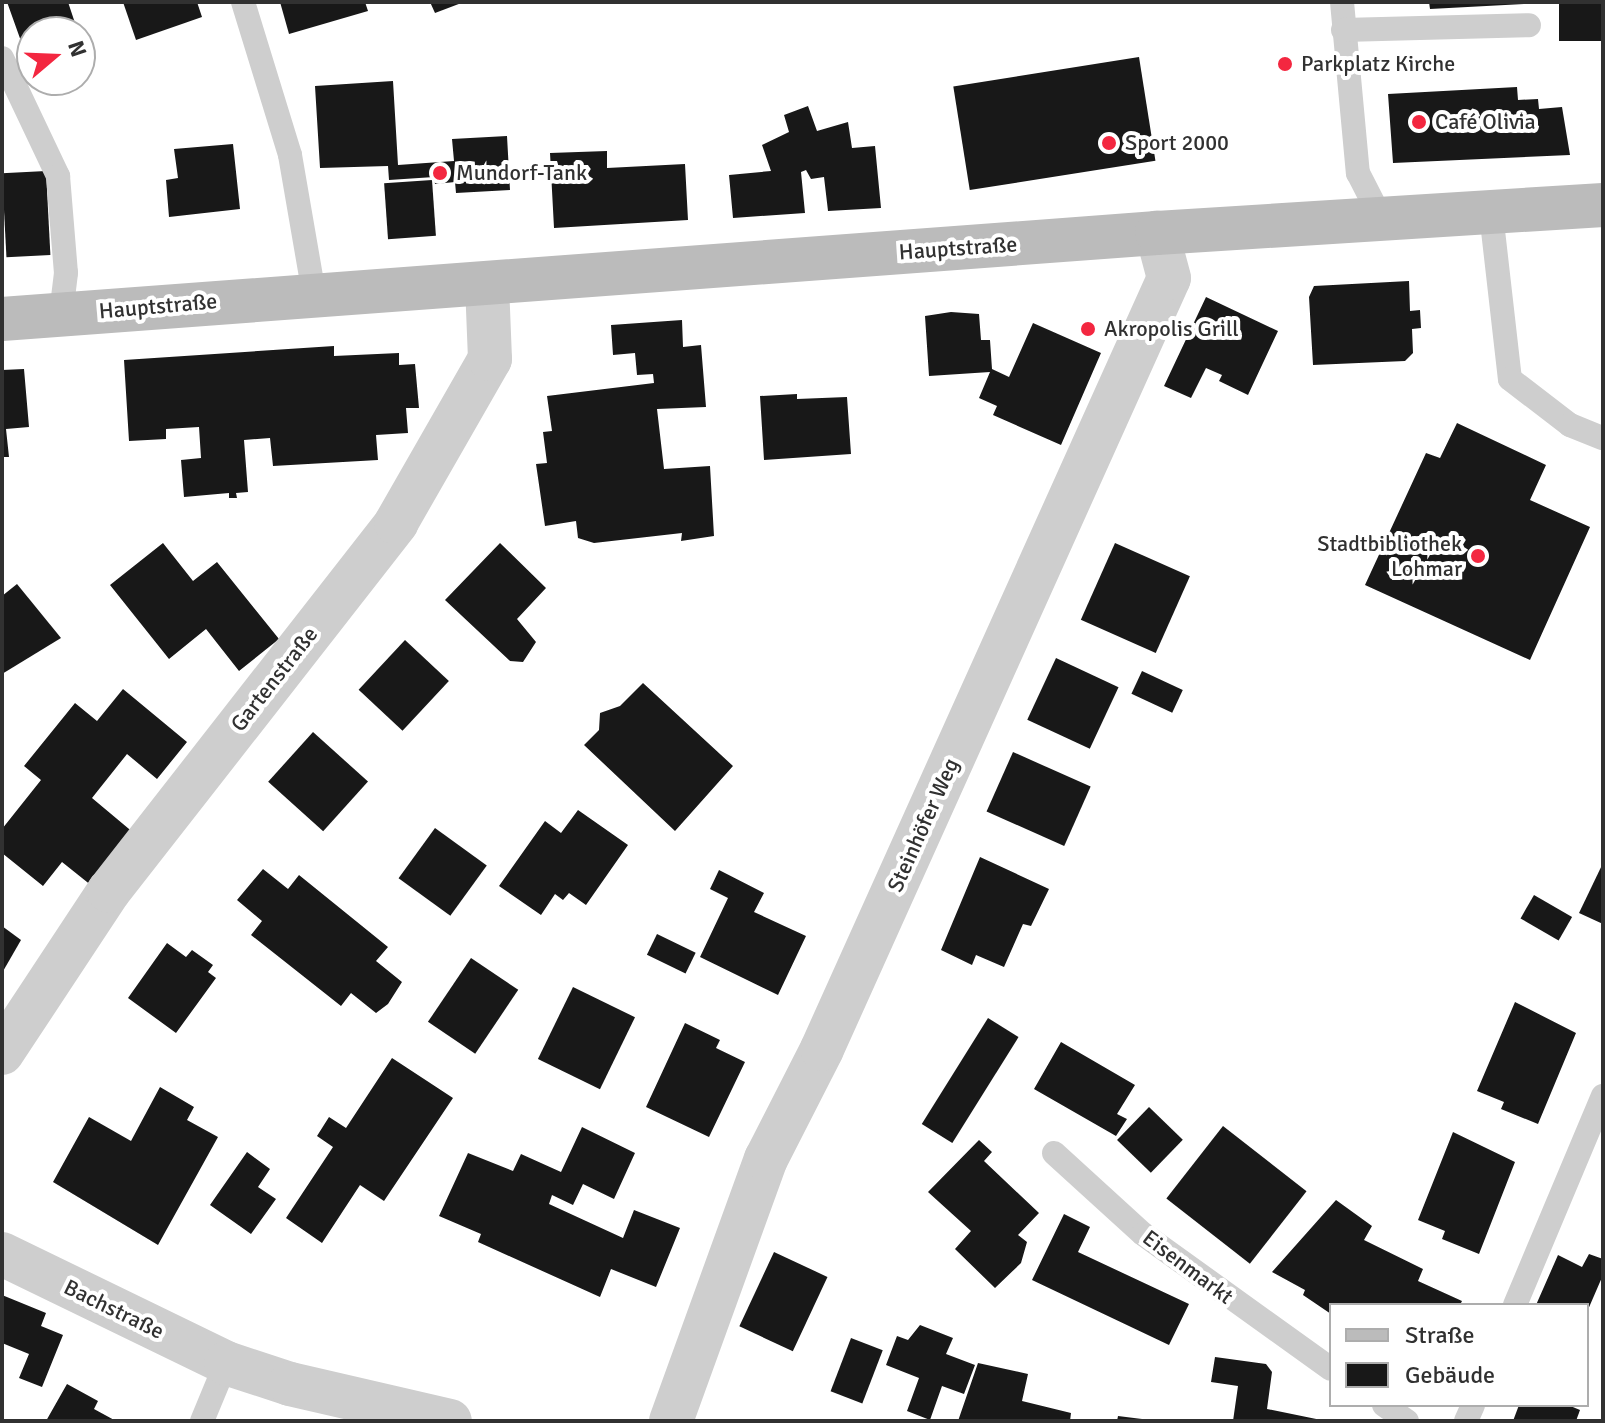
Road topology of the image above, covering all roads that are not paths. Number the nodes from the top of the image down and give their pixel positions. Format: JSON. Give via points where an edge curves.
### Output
{"nodes":[{"id":1,"x":243,"y":2,"type":"edge"},
{"id":2,"x":1342,"y":2,"type":"edge"},
{"id":3,"x":1529,"y":25,"type":"dead end"},
{"id":4,"x":1343,"y":30,"type":"junction"},
{"id":5,"x":2,"y":58,"type":"edge"},
{"id":6,"x":1603,"y":205,"type":"edge"},
{"id":7,"x":1491,"y":213,"type":"junction"},
{"id":8,"x":1382,"y":220,"type":"junction"},
{"id":9,"x":1157,"y":233,"type":"junction"},
{"id":10,"x":487,"y":284,"type":"junction"},
{"id":11,"x":314,"y":294,"type":"junction"},
{"id":12,"x":61,"y":314,"type":"junction"},
{"id":13,"x":2,"y":319,"type":"edge"},
{"id":14,"x":1603,"y":438,"type":"edge"},
{"id":15,"x":2,"y":1053,"type":"edge"},
{"id":16,"x":1603,"y":1096,"type":"edge"},
{"id":17,"x":1054,"y":1153,"type":"dead end"},
{"id":18,"x":2,"y":1254,"type":"edge"},
{"id":19,"x":1516,"y":1303,"type":"edge"},
{"id":20,"x":226,"y":1363,"type":"junction"},
{"id":21,"x":1329,"y":1368,"type":"edge"},
{"id":22,"x":1387,"y":1407,"type":"edge"},
{"id":23,"x":202,"y":1421,"type":"edge"},
{"id":24,"x":450,"y":1421,"type":"edge"},
{"id":25,"x":671,"y":1421,"type":"edge"},
{"id":26,"x":1407,"y":1421,"type":"edge"}],
"edges":[{"from":1,"to":11,"type":"lane","via":[[290,155]]},
{"from":2,"to":4,"type":"lane"},
{"from":3,"to":4,"type":"lane"},
{"from":4,"to":8,"type":"lane","via":[[1358,173]]},
{"from":5,"to":12,"type":"lane","via":[[58,176],[66,273]]},
{"from":6,"to":7,"type":"main road","name":"Hauptstraße"},
{"from":7,"to":8,"type":"main road","name":"Hauptstraße"},
{"from":7,"to":14,"type":"lane","via":[[1510,379],[1570,425]]},
{"from":8,"to":9,"type":"main road","name":"Hauptstraße"},
{"from":9,"to":10,"type":"main road","name":"Hauptstraße"},
{"from":9,"to":25,"type":"street","name":"Steinhöfer Weg","via":[[1169,278],[822,1049],[766,1159]]},
{"from":10,"to":11,"type":"main road","name":"Hauptstraße"},
{"from":10,"to":15,"type":"street","name":"Gartenstraße","via":[[490,359],[396,523],[109,891]]},
{"from":11,"to":12,"type":"main road","name":"Hauptstraße"},
{"from":12,"to":13,"type":"main road","name":"Hauptstraße"},
{"from":16,"to":19,"type":"lane"},
{"from":17,"to":21,"type":"lane","name":"Eisenmarkt","via":[[1143,1234]]},
{"from":18,"to":20,"type":"street","name":"Bachstraße"},
{"from":20,"to":23,"type":"lane"},
{"from":20,"to":24,"type":"street","name":"Bachstraße","via":[[290,1384]]},
{"from":22,"to":26,"type":"lane"}]}
